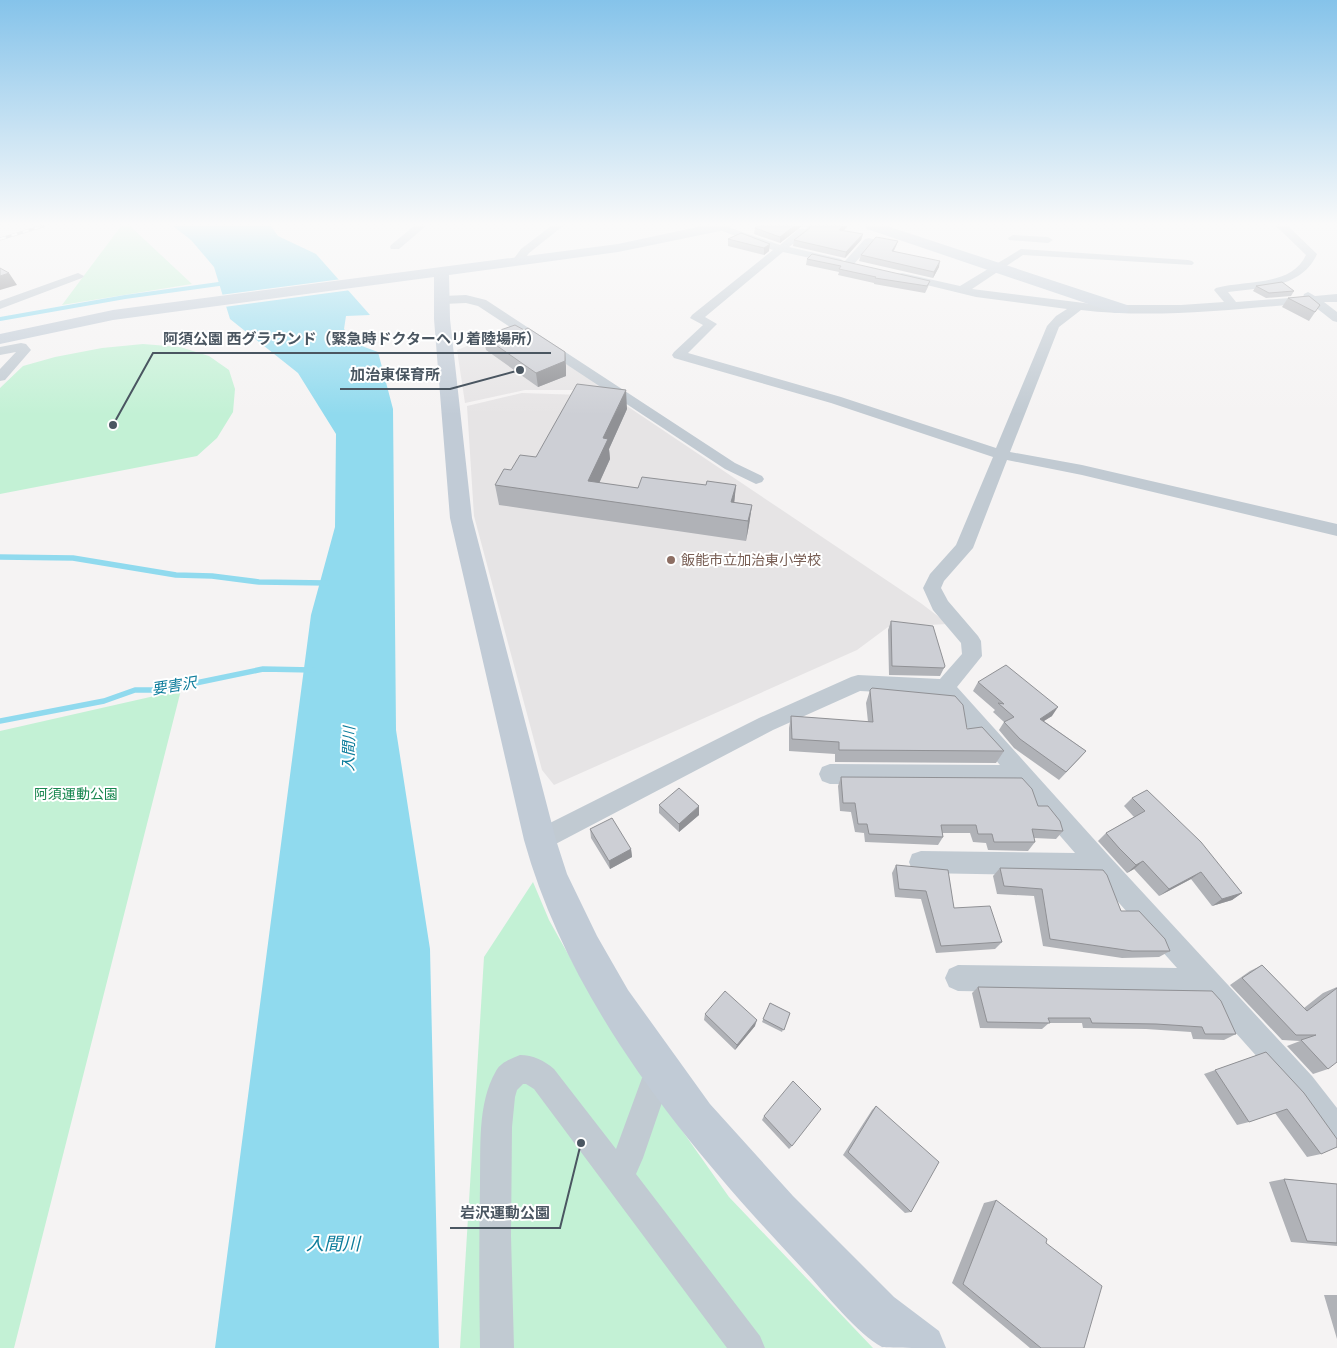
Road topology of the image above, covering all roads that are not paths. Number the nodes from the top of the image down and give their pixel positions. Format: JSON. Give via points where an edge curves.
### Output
{"nodes":[{"id":1,"x":43,"y":289,"type":"edge"},
{"id":2,"x":314,"y":289,"type":"edge"},
{"id":3,"x":442,"y":289,"type":"edge"},
{"id":4,"x":447,"y":289,"type":"edge"},
{"id":5,"x":732,"y":289,"type":"edge"},
{"id":6,"x":957,"y":289,"type":"edge"},
{"id":7,"x":1061,"y":289,"type":"edge"},
{"id":8,"x":1227,"y":289,"type":"edge"},
{"id":9,"x":1295,"y":289,"type":"edge"},
{"id":10,"x":962,"y":290,"type":"joint"},
{"id":11,"x":1337,"y":298,"type":"edge"},
{"id":12,"x":1314,"y":300,"type":"junction"},
{"id":13,"x":0,"y":305,"type":"edge"},
{"id":14,"x":1233,"y":305,"type":"junction"},
{"id":15,"x":1078,"y":307,"type":"junction"},
{"id":16,"x":1121,"y":309,"type":"junction"},
{"id":17,"x":1337,"y":318,"type":"edge"},
{"id":18,"x":1,"y":342,"type":"edge"},
{"id":19,"x":0,"y":377,"type":"edge"},
{"id":20,"x":1002,"y":455,"type":"junction"},
{"id":21,"x":756,"y":479,"type":"dead end"},
{"id":22,"x":1337,"y":530,"type":"edge"},
{"id":23,"x":945,"y":687,"type":"junction"},
{"id":24,"x":830,"y":774,"type":"dead end"},
{"id":25,"x":1022,"y":775,"type":"junction"},
{"id":26,"x":540,"y":840,"type":"junction"},
{"id":27,"x":920,"y":862,"type":"dead end"},
{"id":28,"x":1101,"y":865,"type":"junction"},
{"id":29,"x":958,"y":978,"type":"dead end"},
{"id":30,"x":1206,"y":982,"type":"junction"},
{"id":31,"x":652,"y":1088,"type":"dead end"},
{"id":32,"x":1337,"y":1132,"type":"edge"},
{"id":33,"x":618,"y":1176,"type":"junction"},
{"id":34,"x":497,"y":1348,"type":"edge"},
{"id":35,"x":748,"y":1348,"type":"edge"},
{"id":36,"x":922,"y":1348,"type":"edge"}],
"edges":[{"from":1,"to":13,"type":"street"},
{"from":2,"to":18,"type":"street","via":[[71,323]]},
{"from":3,"to":26,"type":"street","via":[[442,320],[461,518]]},
{"from":4,"to":21,"type":"street","via":[[482,303],[730,466]]},
{"from":5,"to":20,"type":"street","via":[[696,318],[711,324],[679,355],[836,400]]},
{"from":6,"to":10,"type":"street"},
{"from":7,"to":16,"type":"street"},
{"from":8,"to":14,"type":"street","via":[[1220,290]]},
{"from":9,"to":12,"type":"street"},
{"from":10,"to":15,"type":"street"},
{"from":11,"to":12,"type":"street"},
{"from":12,"to":14,"type":"street"},
{"from":12,"to":17,"type":"street"},
{"from":14,"to":16,"type":"street"},
{"from":15,"to":16,"type":"street"},
{"from":15,"to":20,"type":"street","via":[[1053,326]]},
{"from":18,"to":19,"type":"street","via":[[25,350]]},
{"from":20,"to":22,"type":"street","via":[[1082,470]]},
{"from":20,"to":23,"type":"street","via":[[964,548],[936,578],[932,588],[940,605],[971,641],[972,656]]},
{"from":23,"to":25,"type":"street"},
{"from":23,"to":26,"type":"street","via":[[858,683],[766,724]]},
{"from":24,"to":25,"type":"street"},
{"from":25,"to":28,"type":"street"},
{"from":26,"to":36,"type":"street","via":[[551,877],[584,949],[615,1003],[696,1118],[778,1211],[878,1314]]},
{"from":27,"to":28,"type":"street"},
{"from":28,"to":30,"type":"street"},
{"from":29,"to":30,"type":"street"},
{"from":30,"to":32,"type":"street","via":[[1302,1086]]},
{"from":31,"to":33,"type":"street","via":[[628,1158]]},
{"from":33,"to":34,"type":"street","via":[[539,1073],[527,1069],[512,1074],[502,1091],[498,1125],[494,1263]]},
{"from":33,"to":35,"type":"street"}]}
